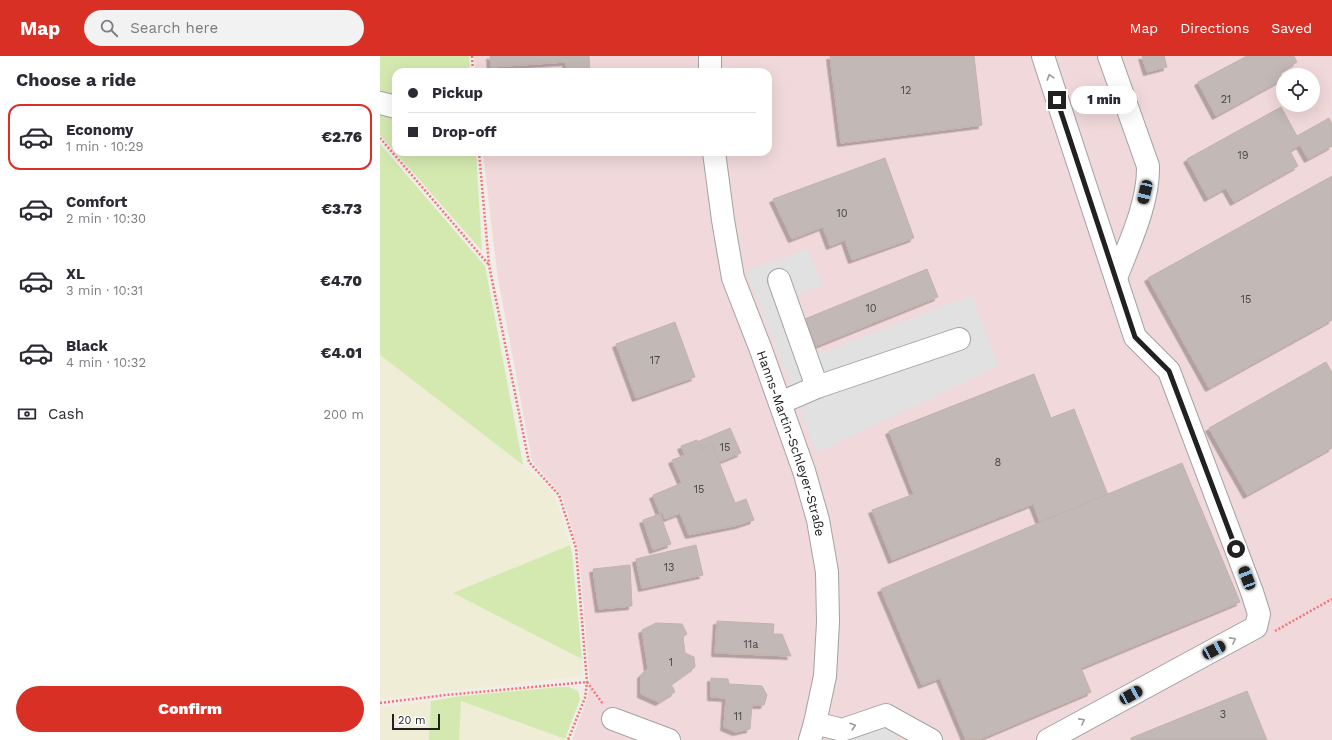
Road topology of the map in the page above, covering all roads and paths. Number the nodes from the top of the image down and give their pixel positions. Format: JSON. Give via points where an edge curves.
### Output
{"nodes":[{"id":1,"x":472,"y":56,"type":"edge"},
{"id":2,"x":710,"y":56,"type":"edge"},
{"id":3,"x":1043,"y":56,"type":"edge"},
{"id":4,"x":1109,"y":56,"type":"edge"},
{"id":5,"x":473,"y":68,"type":"edge"},
{"id":6,"x":710,"y":68,"type":"edge"},
{"id":7,"x":380,"y":103,"type":"edge"},
{"id":8,"x":392,"y":106,"type":"edge"},
{"id":9,"x":380,"y":138,"type":"edge"},
{"id":10,"x":392,"y":152,"type":"edge"},
{"id":11,"x":395,"y":156,"type":"edge"},
{"id":12,"x":479,"y":156,"type":"edge"},
{"id":13,"x":715,"y":156,"type":"edge"},
{"id":14,"x":489,"y":265,"type":"junction"},
{"id":15,"x":1116,"y":278,"type":"junction"},
{"id":16,"x":779,"y":280,"type":"dead end"},
{"id":17,"x":959,"y":339,"type":"dead end"},
{"id":18,"x":818,"y":387,"type":"junction"},
{"id":19,"x":780,"y":403,"type":"junction"},
{"id":20,"x":586,"y":682,"type":"junction"},
{"id":21,"x":380,"y":703,"type":"edge"},
{"id":22,"x":613,"y":719,"type":"joint"},
{"id":23,"x":813,"y":732,"type":"edge"},
{"id":24,"x":568,"y":740,"type":"edge"},
{"id":25,"x":668,"y":740,"type":"edge"},
{"id":26,"x":931,"y":740,"type":"edge"},
{"id":27,"x":1048,"y":740,"type":"edge"}],
"edges":[{"from":1,"to":5,"type":"path"},
{"from":2,"to":6,"type":"street"},
{"from":15,"to":3,"type":"street","one_way":true},
{"from":4,"to":15,"type":"street","via":[[1148,166],[1148,177],[1138,220]]},
{"from":7,"to":8,"type":"street"},
{"from":9,"to":10,"type":"path"},
{"from":11,"to":14,"type":"path"},
{"from":12,"to":14,"type":"path"},
{"from":13,"to":19,"type":"street","name":"Hanns-Martin-Schleyer-Straße","via":[[733,278]]},
{"from":14,"to":20,"type":"path","via":[[529,462],[558,495],[576,548]]},
{"from":27,"to":15,"type":"street","one_way":true,"via":[[1256,627],[1259,614],[1169,371],[1135,337]]},
{"from":16,"to":18,"type":"street"},
{"from":17,"to":18,"type":"street"},
{"from":18,"to":19,"type":"street"},
{"from":19,"to":23,"type":"street","name":"Hanns-Martin-Schleyer-Straße","via":[[818,520],[828,572],[825,676]]},
{"from":20,"to":21,"type":"path"},
{"from":20,"to":22,"type":"path"},
{"from":20,"to":24,"type":"path","via":[[585,698]]},
{"from":22,"to":25,"type":"street"},
{"from":23,"to":26,"type":"street","one_way":true,"via":[[842,730],[886,715]]}]}
